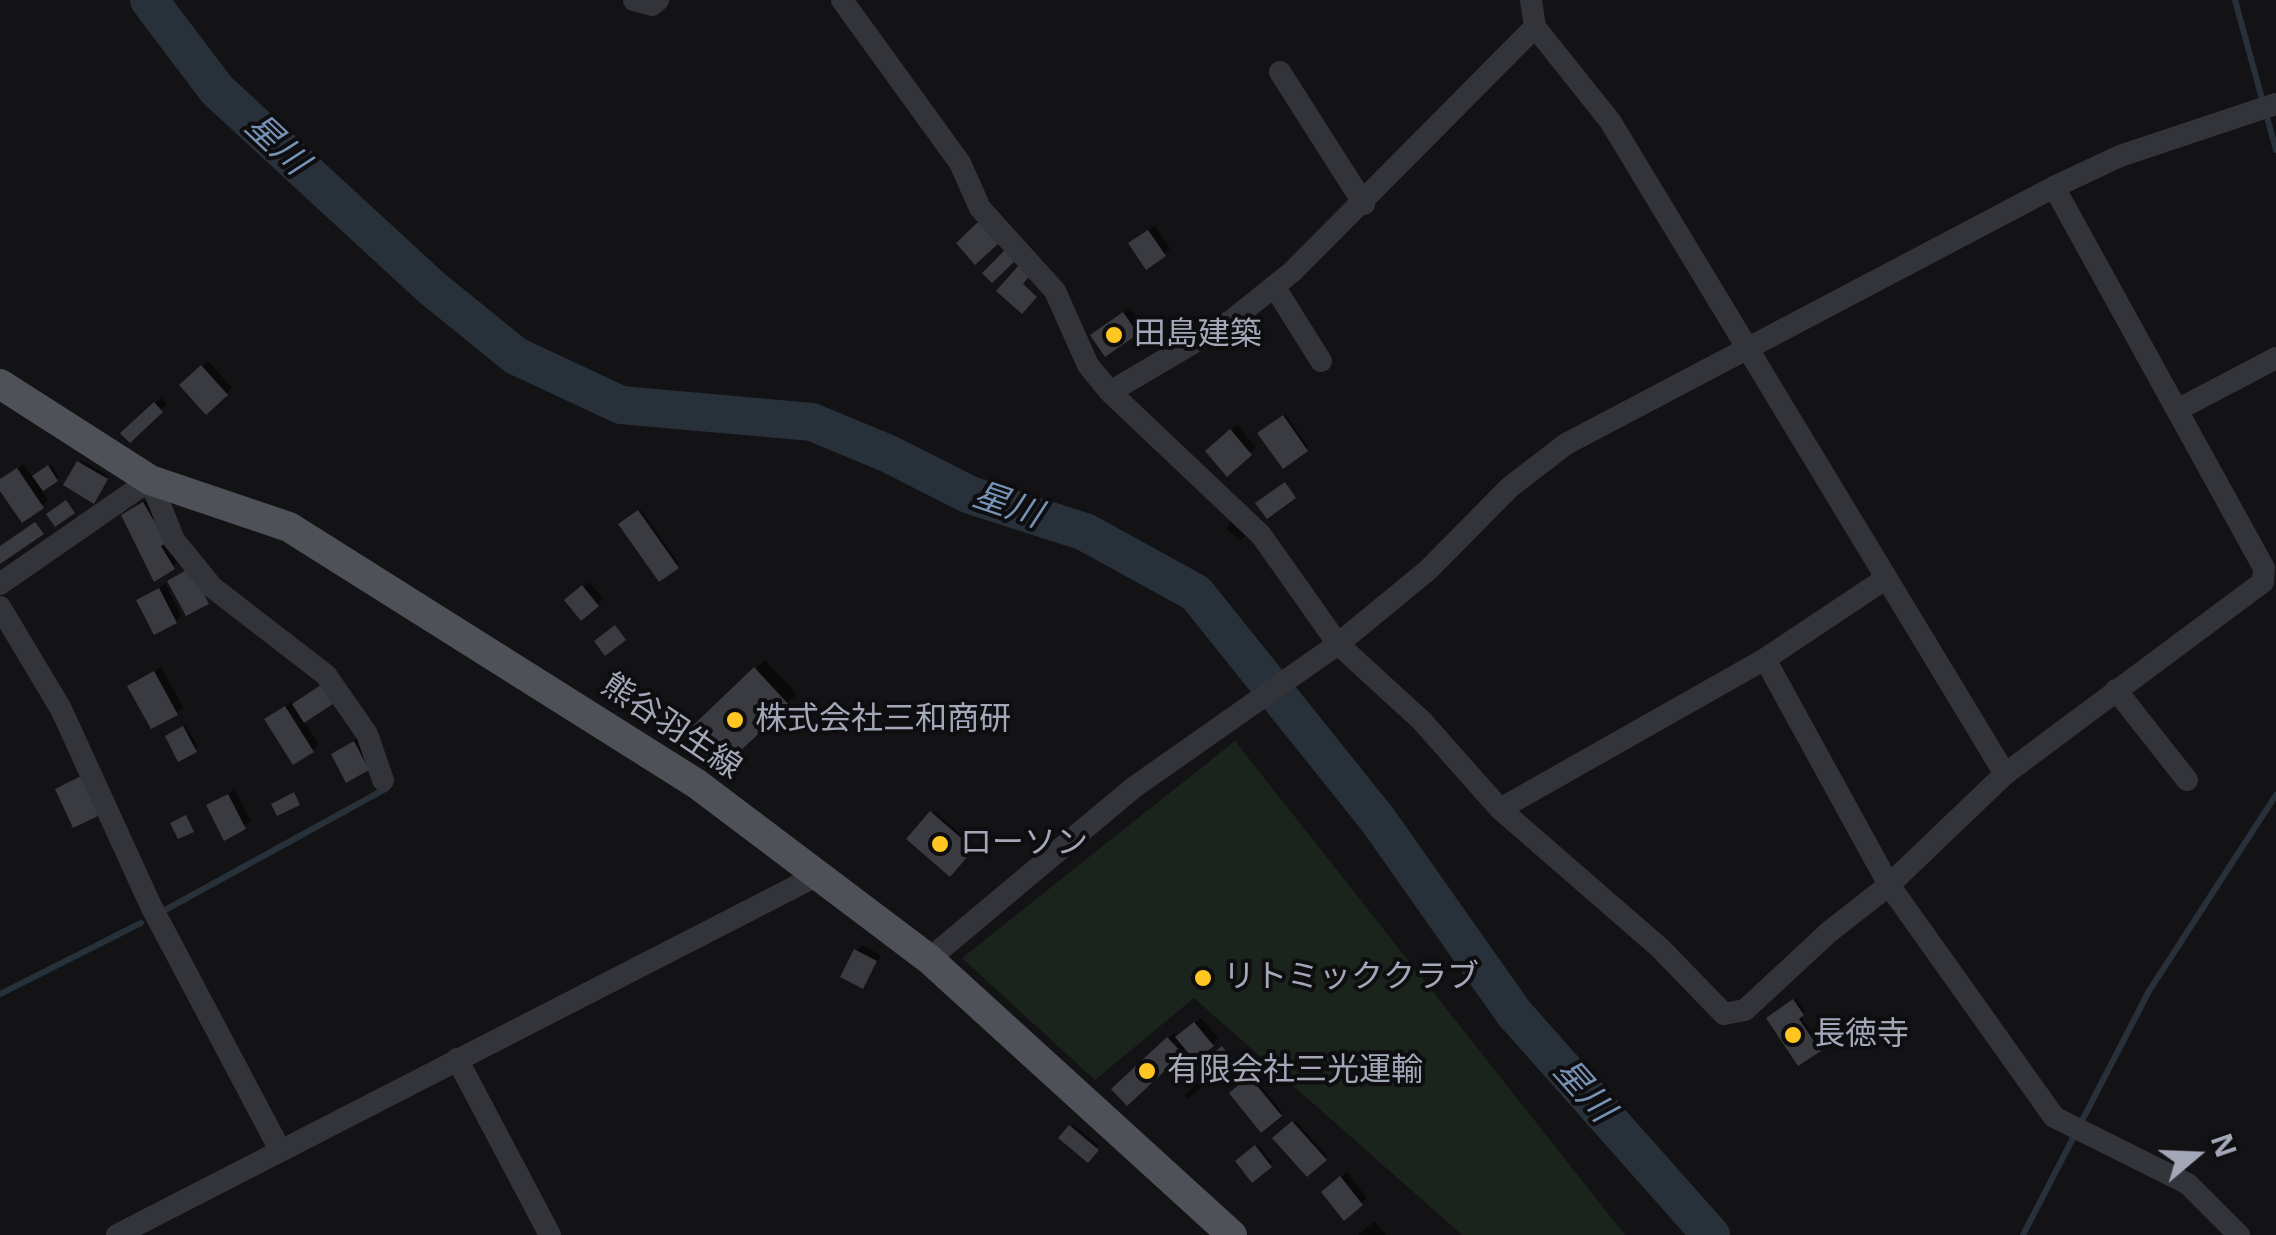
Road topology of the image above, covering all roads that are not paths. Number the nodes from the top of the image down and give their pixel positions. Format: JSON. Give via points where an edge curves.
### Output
{"nodes":[{"id":1,"x":634,"y":0,"type":"edge"},
{"id":2,"x":658,"y":0,"type":"edge"},
{"id":3,"x":842,"y":0,"type":"edge"},
{"id":4,"x":1531,"y":0,"type":"edge"},
{"id":5,"x":1535,"y":27,"type":"junction"},
{"id":6,"x":1280,"y":72,"type":"dead end"},
{"id":7,"x":2276,"y":104,"type":"edge"},
{"id":8,"x":2054,"y":187,"type":"junction"},
{"id":9,"x":1364,"y":204,"type":"junction"},
{"id":10,"x":1274,"y":286,"type":"junction"},
{"id":11,"x":1747,"y":349,"type":"junction"},
{"id":12,"x":2276,"y":358,"type":"edge"},
{"id":13,"x":1320,"y":361,"type":"dead end"},
{"id":14,"x":0,"y":384,"type":"edge"},
{"id":15,"x":1110,"y":392,"type":"junction"},
{"id":16,"x":2178,"y":410,"type":"junction"},
{"id":17,"x":150,"y":480,"type":"junction"},
{"id":18,"x":1885,"y":579,"type":"junction"},
{"id":19,"x":0,"y":584,"type":"edge"},
{"id":20,"x":0,"y":607,"type":"edge"},
{"id":21,"x":1329,"y":650,"type":"junction"},
{"id":22,"x":1765,"y":659,"type":"junction"},
{"id":23,"x":2116,"y":690,"type":"junction"},
{"id":24,"x":2005,"y":774,"type":"junction"},
{"id":25,"x":383,"y":780,"type":"dead end"},
{"id":26,"x":2187,"y":780,"type":"dead end"},
{"id":27,"x":1500,"y":810,"type":"junction"},
{"id":28,"x":818,"y":875,"type":"junction"},
{"id":29,"x":1889,"y":885,"type":"junction"},
{"id":30,"x":929,"y":959,"type":"junction"},
{"id":31,"x":458,"y":1059,"type":"junction"},
{"id":32,"x":279,"y":1148,"type":"junction"},
{"id":33,"x":1219,"y":1231,"type":"edge"},
{"id":34,"x":118,"y":1235,"type":"edge"},
{"id":35,"x":550,"y":1235,"type":"edge"},
{"id":36,"x":2239,"y":1235,"type":"edge"}],
"edges":[{"from":1,"to":2,"type":"street"},
{"from":3,"to":15,"type":"street","via":[[960,163],[980,208],[1056,291],[1088,365]]},
{"from":4,"to":5,"type":"street"},
{"from":5,"to":9,"type":"street"},
{"from":5,"to":11,"type":"street","via":[[1610,121]]},
{"from":6,"to":9,"type":"street"},
{"from":7,"to":8,"type":"street","via":[[2120,156]]},
{"from":8,"to":11,"type":"street"},
{"from":8,"to":16,"type":"street"},
{"from":9,"to":10,"type":"street"},
{"from":10,"to":13,"type":"street"},
{"from":10,"to":15,"type":"street","via":[[1232,320]]},
{"from":11,"to":18,"type":"street"},
{"from":11,"to":21,"type":"street","via":[[1566,444]]},
{"from":12,"to":16,"type":"street"},
{"from":14,"to":17,"type":"main road","name":"熊谷羽生線"},
{"from":15,"to":21,"type":"street","via":[[1261,536]]},
{"from":16,"to":23,"type":"street","via":[[2264,568],[2263,582]]},
{"from":17,"to":19,"type":"street"},
{"from":17,"to":25,"type":"street","via":[[174,540],[212,586],[326,675],[366,734]]},
{"from":17,"to":28,"type":"main road","name":"熊谷羽生線","via":[[289,527],[698,784]]},
{"from":18,"to":22,"type":"street"},
{"from":18,"to":24,"type":"street"},
{"from":20,"to":32,"type":"street","via":[[61,710],[151,906]]},
{"from":21,"to":27,"type":"street","via":[[1422,721]]},
{"from":21,"to":30,"type":"street","via":[[1133,788]]},
{"from":22,"to":27,"type":"street"},
{"from":22,"to":29,"type":"street"},
{"from":23,"to":24,"type":"street"},
{"from":23,"to":26,"type":"street"},
{"from":24,"to":29,"type":"street"},
{"from":27,"to":29,"type":"street","via":[[1660,948],[1724,1014],[1745,1010]]},
{"from":28,"to":30,"type":"main road","name":"熊谷羽生線"},
{"from":28,"to":31,"type":"street"},
{"from":29,"to":36,"type":"street","via":[[2054,1117],[2188,1184]]},
{"from":30,"to":33,"type":"main road","name":"熊谷羽生線"},
{"from":31,"to":32,"type":"street"},
{"from":31,"to":35,"type":"street"},
{"from":32,"to":34,"type":"street"}]}
